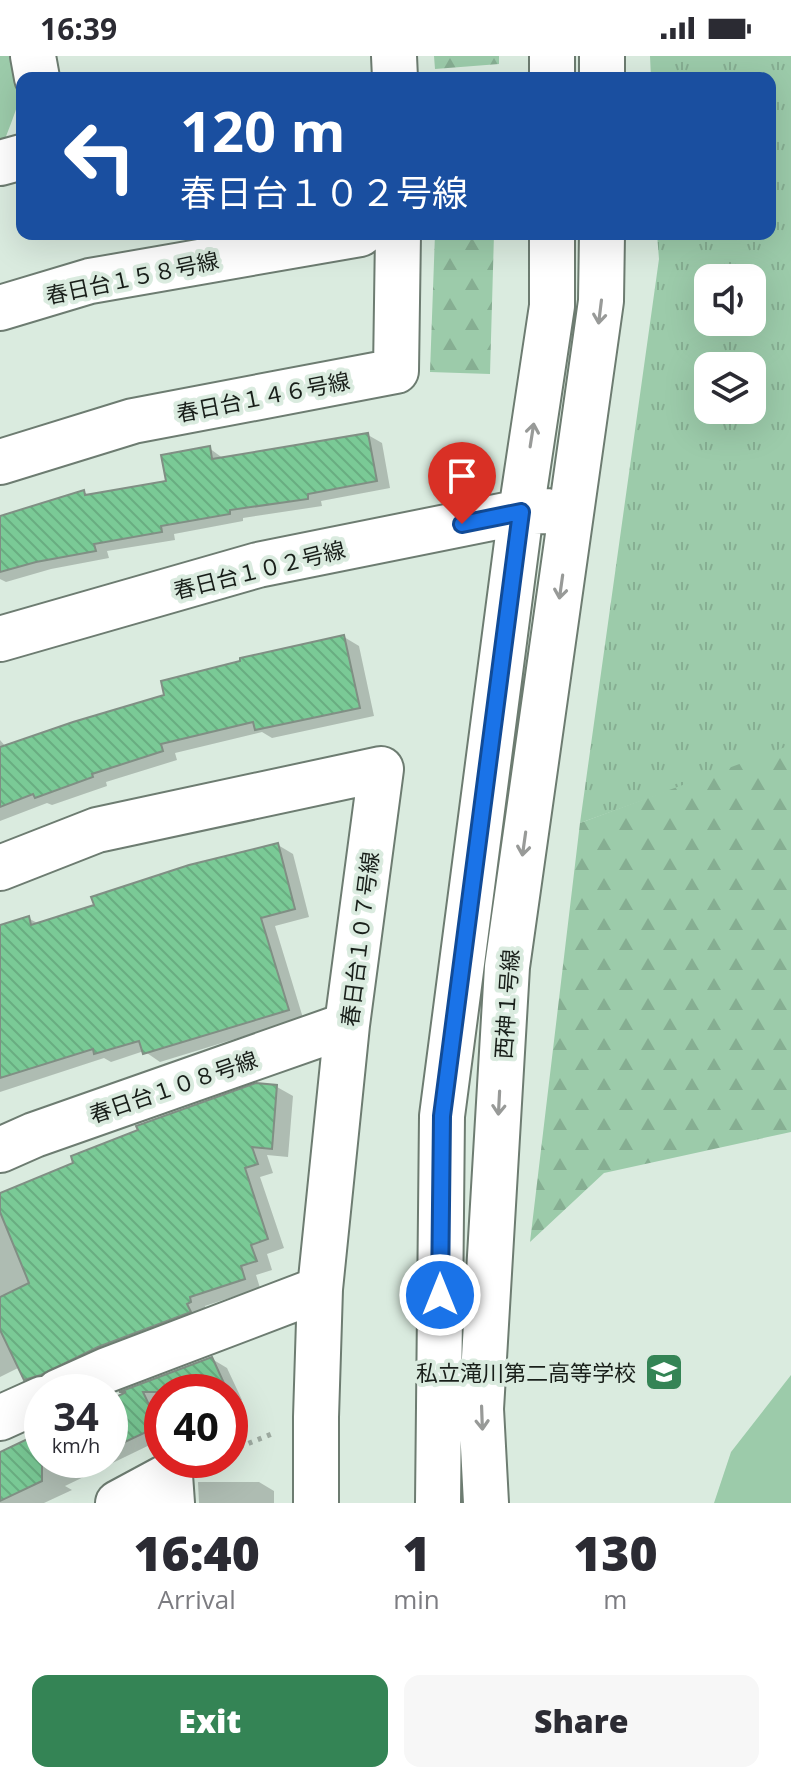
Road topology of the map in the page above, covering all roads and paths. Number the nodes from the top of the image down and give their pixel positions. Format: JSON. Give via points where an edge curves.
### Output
{"nodes":[{"id":1,"x":326,"y":240,"type":"edge"},
{"id":2,"x":398,"y":240,"type":"edge"},
{"id":3,"x":552,"y":240,"type":"edge"},
{"id":4,"x":602,"y":240,"type":"edge"},
{"id":5,"x":0,"y":308,"type":"edge"},
{"id":6,"x":0,"y":462,"type":"edge"},
{"id":7,"x":572,"y":509,"type":"junction"},
{"id":8,"x":521,"y":512,"type":"junction"},
{"id":9,"x":0,"y":639,"type":"edge"},
{"id":10,"x":0,"y":868,"type":"edge"},
{"id":11,"x":347,"y":1025,"type":"junction"},
{"id":12,"x":0,"y":1150,"type":"edge"},
{"id":13,"x":320,"y":1289,"type":"junction"},
{"id":14,"x":98,"y":1374,"type":"edge"},
{"id":15,"x":24,"y":1407,"type":"edge"},
{"id":16,"x":0,"y":1418,"type":"edge"},
{"id":17,"x":171,"y":1489,"type":"edge"},
{"id":18,"x":118,"y":1503,"type":"edge"},
{"id":19,"x":316,"y":1503,"type":"edge"},
{"id":20,"x":438,"y":1503,"type":"edge"},
{"id":21,"x":486,"y":1503,"type":"edge"}],
"edges":[{"from":1,"to":5,"type":"street","name":"春日台１５８号線","via":[[90,281]]},
{"from":2,"to":6,"type":"street","name":"春日台１４６号線","via":[[396,371],[133,421]]},
{"from":8,"to":3,"type":"street","name":"西神１号線","one_way":true,"via":[[552,306]]},
{"from":4,"to":7,"type":"street","name":"西神１号線","one_way":true,"via":[[601,301]]},
{"from":7,"to":8,"type":"street","name":"春日台１０２号線"},
{"from":7,"to":21,"type":"street","name":"西神１号線","one_way":true,"via":[[507,967],[481,1409]]},
{"from":8,"to":9,"type":"street","name":"春日台１０２号線","via":[[258,565]]},
{"from":8,"to":20,"type":"street","name":"西神１号線","via":[[442,1116]]},
{"from":10,"to":11,"type":"street","name":"春日台１０７号線","via":[[97,830],[381,769]]},
{"from":11,"to":12,"type":"street","name":"春日台１０８号線"},
{"from":11,"to":13,"type":"street","name":"春日台１０７号線"},
{"from":13,"to":14,"type":"street"},
{"from":13,"to":19,"type":"street","name":"春日台１０７号線"},
{"from":15,"to":16,"type":"street"},
{"from":17,"to":18,"type":"street"}]}
